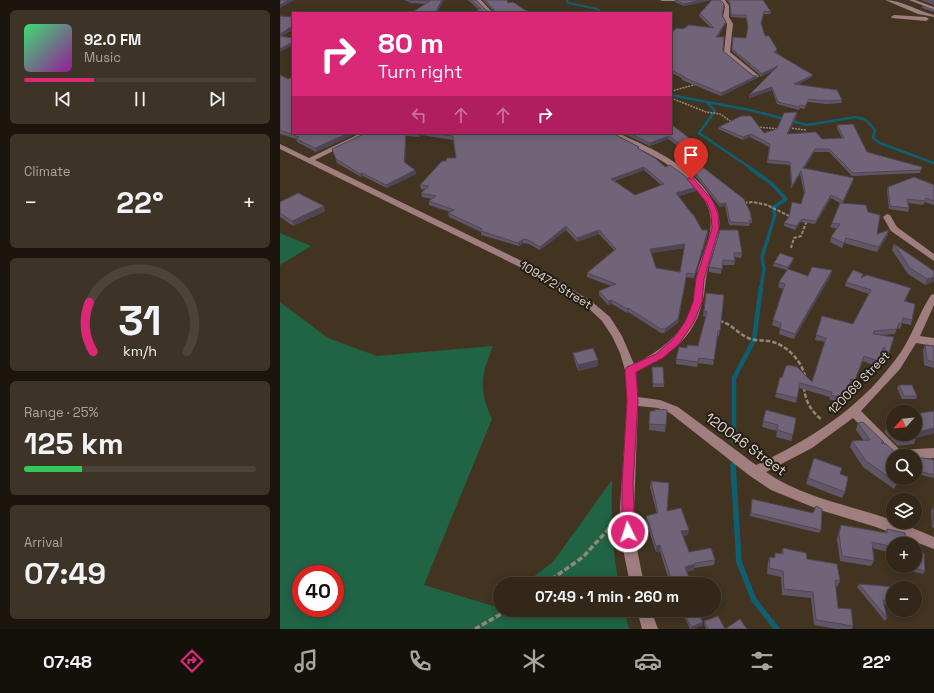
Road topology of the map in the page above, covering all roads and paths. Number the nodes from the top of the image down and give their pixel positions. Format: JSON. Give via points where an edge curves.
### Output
{"nodes":[{"id":1,"x":478,"y":0,"type":"edge"},
{"id":2,"x":662,"y":0,"type":"edge"},
{"id":3,"x":683,"y":0,"type":"edge"},
{"id":4,"x":722,"y":0,"type":"edge"},
{"id":5,"x":887,"y":0,"type":"edge"},
{"id":6,"x":910,"y":0,"type":"edge"},
{"id":7,"x":934,"y":9,"type":"edge"},
{"id":8,"x":490,"y":12,"type":"edge"},
{"id":9,"x":894,"y":17,"type":"dead end"},
{"id":10,"x":934,"y":17,"type":"edge"},
{"id":11,"x":756,"y":76,"type":"edge"},
{"id":12,"x":702,"y":84,"type":"edge"},
{"id":13,"x":672,"y":91,"type":"edge"},
{"id":14,"x":672,"y":96,"type":"edge"},
{"id":15,"x":738,"y":124,"type":"edge"},
{"id":16,"x":752,"y":126,"type":"edge"},
{"id":17,"x":786,"y":128,"type":"edge"},
{"id":18,"x":783,"y":129,"type":"edge"},
{"id":19,"x":806,"y":130,"type":"dead end"},
{"id":20,"x":365,"y":134,"type":"edge"},
{"id":21,"x":614,"y":134,"type":"edge"},
{"id":22,"x":280,"y":146,"type":"edge"},
{"id":23,"x":310,"y":160,"type":"junction"},
{"id":24,"x":738,"y":205,"type":"edge"},
{"id":25,"x":887,"y":217,"type":"dead end"},
{"id":26,"x":796,"y":218,"type":"edge"},
{"id":27,"x":800,"y":218,"type":"edge"},
{"id":28,"x":791,"y":248,"type":"dead end"},
{"id":29,"x":934,"y":258,"type":"edge"},
{"id":30,"x":934,"y":297,"type":"edge"},
{"id":31,"x":714,"y":321,"type":"edge"},
{"id":32,"x":913,"y":339,"type":"junction"},
{"id":33,"x":934,"y":342,"type":"edge"},
{"id":34,"x":630,"y":370,"type":"junction"},
{"id":35,"x":633,"y":401,"type":"junction"},
{"id":36,"x":853,"y":411,"type":"junction"},
{"id":37,"x":832,"y":429,"type":"junction"},
{"id":38,"x":934,"y":453,"type":"edge"},
{"id":39,"x":754,"y":472,"type":"junction"},
{"id":40,"x":627,"y":508,"type":"junction"},
{"id":41,"x":934,"y":543,"type":"edge"},
{"id":42,"x":555,"y":577,"type":"edge"},
{"id":43,"x":636,"y":577,"type":"edge"},
{"id":44,"x":496,"y":617,"type":"edge"},
{"id":45,"x":646,"y":617,"type":"edge"},
{"id":46,"x":476,"y":629,"type":"edge"},
{"id":47,"x":650,"y":629,"type":"edge"}],
"edges":[{"from":1,"to":8,"type":"street"},
{"from":2,"to":3,"type":"street"},
{"from":4,"to":11,"type":"street","via":[[727,6],[726,17],[730,24],[727,52]]},
{"from":5,"to":10,"type":"street"},
{"from":6,"to":7,"type":"street"},
{"from":9,"to":10,"type":"street"},
{"from":12,"to":13,"type":"path"},
{"from":14,"to":15,"type":"path","via":[[706,112],[720,114]]},
{"from":16,"to":18,"type":"path"},
{"from":17,"to":19,"type":"path"},
{"from":20,"to":23,"type":"street"},
{"from":21,"to":34,"type":"street","via":[[647,149],[691,179],[710,202],[715,214],[716,228],[700,279],[698,302],[689,322],[676,342],[659,356]]},
{"from":22,"to":23,"type":"street","name":"109472 Street"},
{"from":23,"to":34,"type":"street","name":"109472 Street","via":[[531,269],[588,303],[606,319],[618,336]]},
{"from":24,"to":26,"type":"path","via":[[759,203],[780,210],[784,216]]},
{"from":25,"to":29,"type":"street","via":[[894,229]]},
{"from":27,"to":28,"type":"path","via":[[806,223],[801,236],[794,238]]},
{"from":30,"to":32,"type":"street","name":"120069 Street","via":[[921,318]]},
{"from":31,"to":37,"type":"path","via":[[727,322],[749,339],[773,342],[788,350],[805,374],[804,397],[813,413]]},
{"from":32,"to":33,"type":"street"},
{"from":32,"to":36,"type":"street","name":"120069 Street","via":[[895,367]]},
{"from":34,"to":35,"type":"street","name":"109472 Street"},
{"from":35,"to":39,"type":"street","name":"120046 Street","via":[[660,404],[674,410]]},
{"from":35,"to":40,"type":"street","name":"109472 Street"},
{"from":36,"to":37,"type":"street","name":"120069 Street"},
{"from":36,"to":38,"type":"street","via":[[896,454],[900,456]]},
{"from":37,"to":39,"type":"street","name":"120069 Street","via":[[809,444]]},
{"from":39,"to":41,"type":"street","name":"120046 Street","via":[[796,495],[877,521]]},
{"from":40,"to":42,"type":"path","via":[[583,557]]},
{"from":40,"to":43,"type":"street","name":"109472 Street","via":[[629,544]]},
{"from":44,"to":46,"type":"path"},
{"from":45,"to":47,"type":"street"}]}
